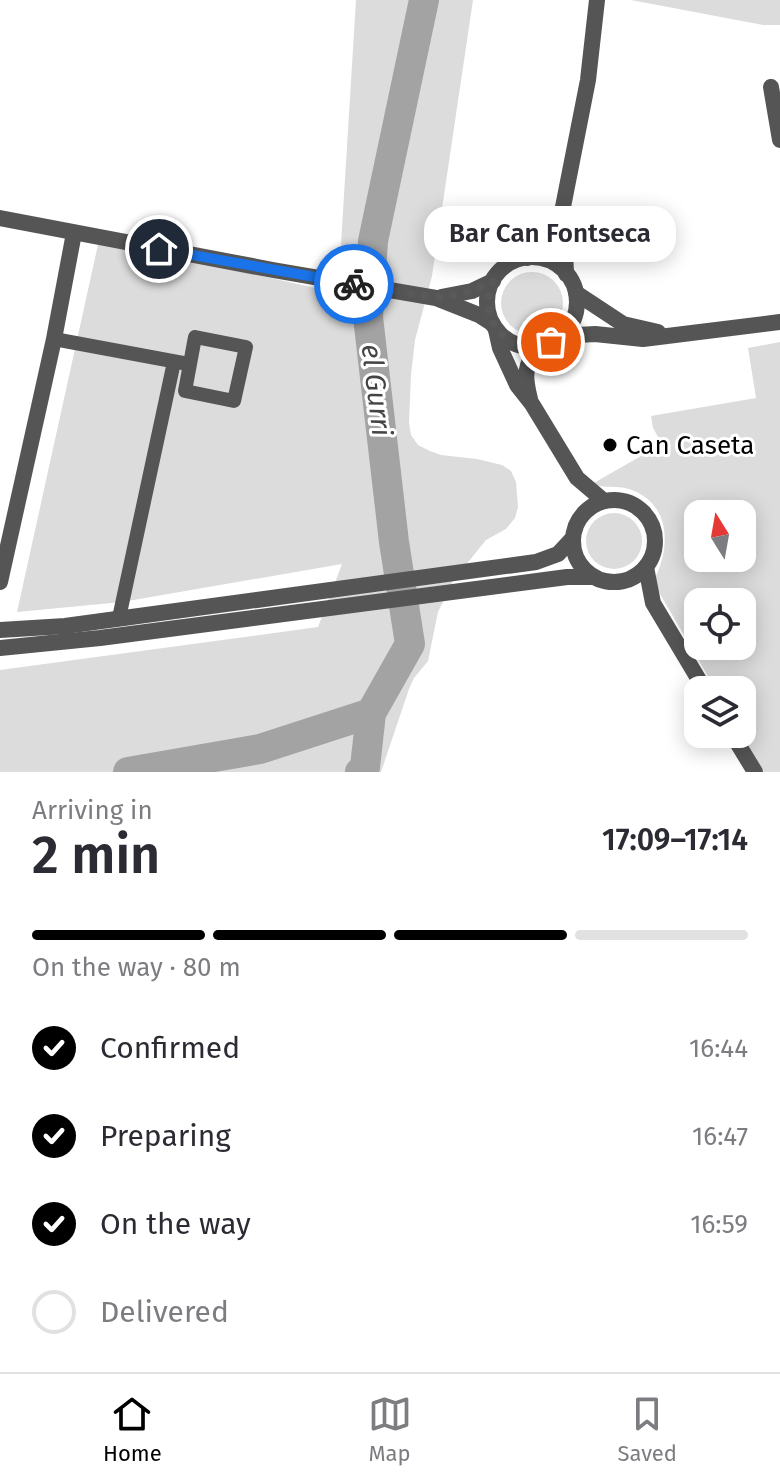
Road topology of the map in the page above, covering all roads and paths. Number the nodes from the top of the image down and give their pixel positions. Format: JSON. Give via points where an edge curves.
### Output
{"nodes":[{"id":1,"x":597,"y":0,"type":"edge"},
{"id":2,"x":771,"y":87,"type":"dead end"},
{"id":3,"x":780,"y":140,"type":"edge"},
{"id":4,"x":561,"y":217,"type":"junction"},
{"id":5,"x":0,"y":218,"type":"edge"},
{"id":6,"x":74,"y":233,"type":"junction"},
{"id":7,"x":527,"y":258,"type":"junction"},
{"id":8,"x":566,"y":274,"type":"junction"},
{"id":9,"x":493,"y":281,"type":"junction"},
{"id":10,"x":576,"y":293,"type":"junction"},
{"id":11,"x":433,"y":297,"type":"junction"},
{"id":12,"x":780,"y":322,"type":"edge"},
{"id":13,"x":494,"y":326,"type":"junction"},
{"id":14,"x":675,"y":335,"type":"junction"},
{"id":15,"x":561,"y":336,"type":"junction"},
{"id":16,"x":54,"y":339,"type":"junction"},
{"id":17,"x":539,"y":346,"type":"junction"},
{"id":18,"x":174,"y":362,"type":"junction"},
{"id":19,"x":190,"y":364,"type":"junction"},
{"id":20,"x":532,"y":404,"type":"junction"},
{"id":21,"x":577,"y":478,"type":"junction"},
{"id":22,"x":604,"y":501,"type":"junction"},
{"id":23,"x":581,"y":516,"type":"junction"},
{"id":24,"x":572,"y":539,"type":"junction"},
{"id":25,"x":646,"y":567,"type":"junction"},
{"id":26,"x":593,"y":577,"type":"junction"},
{"id":27,"x":624,"y":581,"type":"junction"},
{"id":28,"x":0,"y":582,"type":"edge"},
{"id":29,"x":653,"y":603,"type":"junction"},
{"id":30,"x":119,"y":618,"type":"junction"},
{"id":31,"x":0,"y":630,"type":"edge"},
{"id":32,"x":0,"y":648,"type":"edge"},
{"id":33,"x":697,"y":676,"type":"edge"},
{"id":34,"x":740,"y":748,"type":"edge"},
{"id":35,"x":755,"y":772,"type":"edge"}],
"edges":[{"from":1,"to":4,"type":"street","via":[[588,80]]},
{"from":2,"to":3,"type":"street"},
{"from":4,"to":7,"type":"street"},
{"from":4,"to":8,"type":"street"},
{"from":5,"to":6,"type":"street"},
{"from":6,"to":11,"type":"street"},
{"from":6,"to":16,"type":"street"},
{"from":7,"to":8,"type":"street","via":[[549,261]]},
{"from":7,"to":9,"type":"street","via":[[507,265]]},
{"from":8,"to":10,"type":"street"},
{"from":9,"to":11,"type":"street","via":[[472,291]]},
{"from":9,"to":13,"type":"street","via":[[487,303]]},
{"from":10,"to":14,"type":"street","via":[[623,324]]},
{"from":10,"to":15,"type":"street","via":[[573,321]]},
{"from":11,"to":13,"type":"street"},
{"from":12,"to":14,"type":"street"},
{"from":13,"to":17,"type":"street","via":[[517,344]]},
{"from":13,"to":20,"type":"street","via":[[517,385]]},
{"from":14,"to":15,"type":"street"},
{"from":15,"to":17,"type":"street"},
{"from":16,"to":18,"type":"street"},
{"from":16,"to":28,"type":"street"},
{"from":17,"to":20,"type":"street","via":[[525,373]]},
{"from":18,"to":19,"type":"street"},
{"from":18,"to":30,"type":"street"},
{"from":19,"to":19,"type":"street","via":[[185,391],[234,401],[246,347],[195,337]]},
{"from":20,"to":21,"type":"street"},
{"from":21,"to":22,"type":"street"},
{"from":21,"to":23,"type":"street"},
{"from":22,"to":23,"type":"street"},
{"from":22,"to":25,"type":"street","via":[[629,503],[648,519],[655,543]]},
{"from":23,"to":24,"type":"street"},
{"from":24,"to":26,"type":"street","via":[[576,558]]},
{"from":24,"to":30,"type":"street","via":[[558,554],[536,562]]},
{"from":25,"to":27,"type":"street"},
{"from":25,"to":29,"type":"street"},
{"from":26,"to":27,"type":"street"},
{"from":26,"to":32,"type":"street"},
{"from":27,"to":29,"type":"street"},
{"from":29,"to":33,"type":"street"},
{"from":30,"to":31,"type":"street"},
{"from":34,"to":35,"type":"street"}]}
